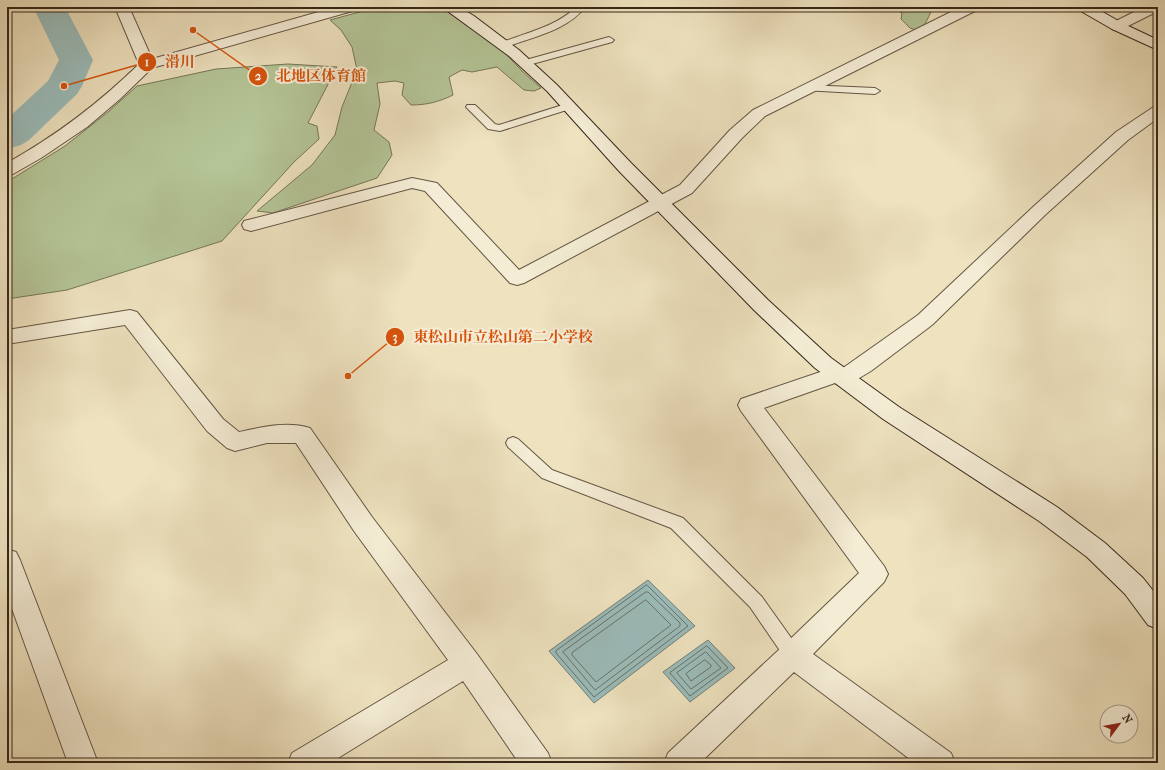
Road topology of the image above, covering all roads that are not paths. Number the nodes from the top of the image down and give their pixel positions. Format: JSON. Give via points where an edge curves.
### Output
{"nodes":[{"id":1,"x":122,"y":7,"type":"edge"},
{"id":2,"x":351,"y":7,"type":"edge"},
{"id":3,"x":450,"y":7,"type":"edge"},
{"id":4,"x":581,"y":7,"type":"edge"},
{"id":5,"x":972,"y":7,"type":"edge"},
{"id":6,"x":1084,"y":7,"type":"edge"},
{"id":7,"x":1155,"y":7,"type":"edge"},
{"id":8,"x":1117,"y":26,"type":"junction"},
{"id":9,"x":609,"y":40,"type":"dead end"},
{"id":10,"x":503,"y":45,"type":"junction"},
{"id":11,"x":1158,"y":46,"type":"edge"},
{"id":12,"x":525,"y":63,"type":"junction"},
{"id":13,"x":148,"y":64,"type":"junction"},
{"id":14,"x":806,"y":88,"type":"junction"},
{"id":15,"x":875,"y":91,"type":"dead end"},
{"id":16,"x":569,"y":106,"type":"junction"},
{"id":17,"x":471,"y":107,"type":"dead end"},
{"id":18,"x":1158,"y":111,"type":"edge"},
{"id":19,"x":7,"y":170,"type":"edge"},
{"id":20,"x":661,"y":203,"type":"junction"},
{"id":21,"x":251,"y":225,"type":"dead end"},
{"id":22,"x":7,"y":337,"type":"edge"},
{"id":23,"x":840,"y":376,"type":"junction"},
{"id":24,"x":513,"y":443,"type":"dead end"},
{"id":25,"x":7,"y":560,"type":"edge"},
{"id":26,"x":1158,"y":617,"type":"edge"},
{"id":27,"x":793,"y":655,"type":"junction"},
{"id":28,"x":467,"y":663,"type":"junction"},
{"id":29,"x":83,"y":763,"type":"edge"},
{"id":30,"x":303,"y":763,"type":"edge"},
{"id":31,"x":537,"y":763,"type":"edge"},
{"id":32,"x":680,"y":763,"type":"edge"},
{"id":33,"x":940,"y":763,"type":"edge"}],
"edges":[{"from":1,"to":13,"type":"street"},
{"from":2,"to":13,"type":"street"},
{"from":3,"to":10,"type":"street"},
{"from":4,"to":10,"type":"lane","via":[[571,17],[554,26]]},
{"from":5,"to":14,"type":"street"},
{"from":6,"to":8,"type":"street"},
{"from":7,"to":8,"type":"street"},
{"from":8,"to":11,"type":"street"},
{"from":9,"to":12,"type":"lane"},
{"from":10,"to":12,"type":"street"},
{"from":12,"to":16,"type":"street"},
{"from":13,"to":19,"type":"street","via":[[81,124]]},
{"from":14,"to":15,"type":"lane"},
{"from":14,"to":20,"type":"street","via":[[759,113],[686,188]]},
{"from":16,"to":17,"type":"lane","via":[[500,128],[492,127]]},
{"from":16,"to":20,"type":"street"},
{"from":18,"to":23,"type":"street","via":[[1122,136],[926,320],[863,366]]},
{"from":20,"to":21,"type":"street","via":[[517,279],[431,187],[418,184],[412,183]]},
{"from":20,"to":23,"type":"street","via":[[761,305]]},
{"from":22,"to":28,"type":"street","via":[[130,317],[215,425],[235,442],[267,434],[302,434],[363,524]]},
{"from":23,"to":26,"type":"street","via":[[945,449],[1048,514],[1096,550],[1134,586]]},
{"from":23,"to":27,"type":"street","via":[[749,405],[875,574]]},
{"from":24,"to":27,"type":"lane","via":[[547,474],[677,523],[756,602]]},
{"from":25,"to":29,"type":"street"},
{"from":27,"to":32,"type":"street"},
{"from":27,"to":33,"type":"street"},
{"from":28,"to":30,"type":"street"},
{"from":28,"to":31,"type":"street"}]}
